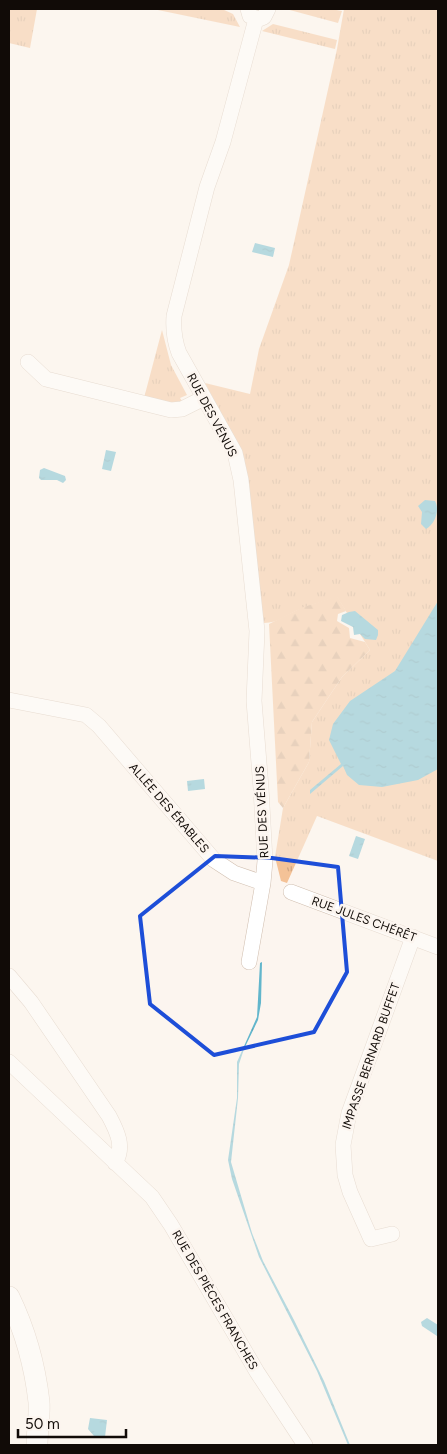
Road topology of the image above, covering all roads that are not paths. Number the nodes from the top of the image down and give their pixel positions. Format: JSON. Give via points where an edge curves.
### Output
{"nodes":[{"id":1,"x":268,"y":9,"type":"edge"},
{"id":2,"x":252,"y":14,"type":"edge"},
{"id":3,"x":28,"y":362,"type":"dead end"},
{"id":4,"x":204,"y":398,"type":"junction"},
{"id":5,"x":9,"y":700,"type":"edge"},
{"id":6,"x":263,"y":883,"type":"junction"},
{"id":7,"x":290,"y":892,"type":"dead end"},
{"id":8,"x":413,"y":938,"type":"junction"},
{"id":9,"x":438,"y":947,"type":"edge"},
{"id":10,"x":249,"y":962,"type":"dead end"},
{"id":11,"x":9,"y":976,"type":"edge"},
{"id":12,"x":9,"y":1062,"type":"edge"},
{"id":13,"x":115,"y":1163,"type":"junction"},
{"id":14,"x":392,"y":1234,"type":"dead end"},
{"id":15,"x":9,"y":1297,"type":"edge"},
{"id":16,"x":37,"y":1445,"type":"edge"},
{"id":17,"x":305,"y":1445,"type":"edge"}],
"edges":[{"from":1,"to":2,"type":"street","via":[[264,16]]},
{"from":2,"to":4,"type":"street","name":"RUE DES VÉNUS","via":[[223,142],[207,187],[174,316],[174,341]]},
{"from":3,"to":4,"type":"street","via":[[46,379],[171,410]]},
{"from":4,"to":6,"type":"street","name":"RUE DES VÉNUS","via":[[235,453],[241,480],[256,631],[254,701],[265,861]]},
{"from":5,"to":6,"type":"street","name":"ALLÉE DES ÉRABLES","via":[[86,716],[99,726],[214,860],[234,873]]},
{"from":6,"to":10,"type":"street"},
{"from":7,"to":8,"type":"street","name":"RUE JULES CHÉRÊT"},
{"from":8,"to":9,"type":"street","name":"RUE JULES CHÉRÊT"},
{"from":8,"to":14,"type":"street","name":"IMPASSE BERNARD BUFFET","via":[[349,1113],[343,1145],[350,1192],[371,1239]]},
{"from":11,"to":13,"type":"street","via":[[31,1002],[109,1116],[118,1132],[120,1147]]},
{"from":12,"to":13,"type":"street","name":"RUE DES PIÈCES FRANCHES"},
{"from":13,"to":17,"type":"street","name":"RUE DES PIÈCES FRANCHES","via":[[152,1197],[171,1225],[257,1372]]},
{"from":15,"to":16,"type":"street","via":[[31,1358],[39,1403]]}]}
